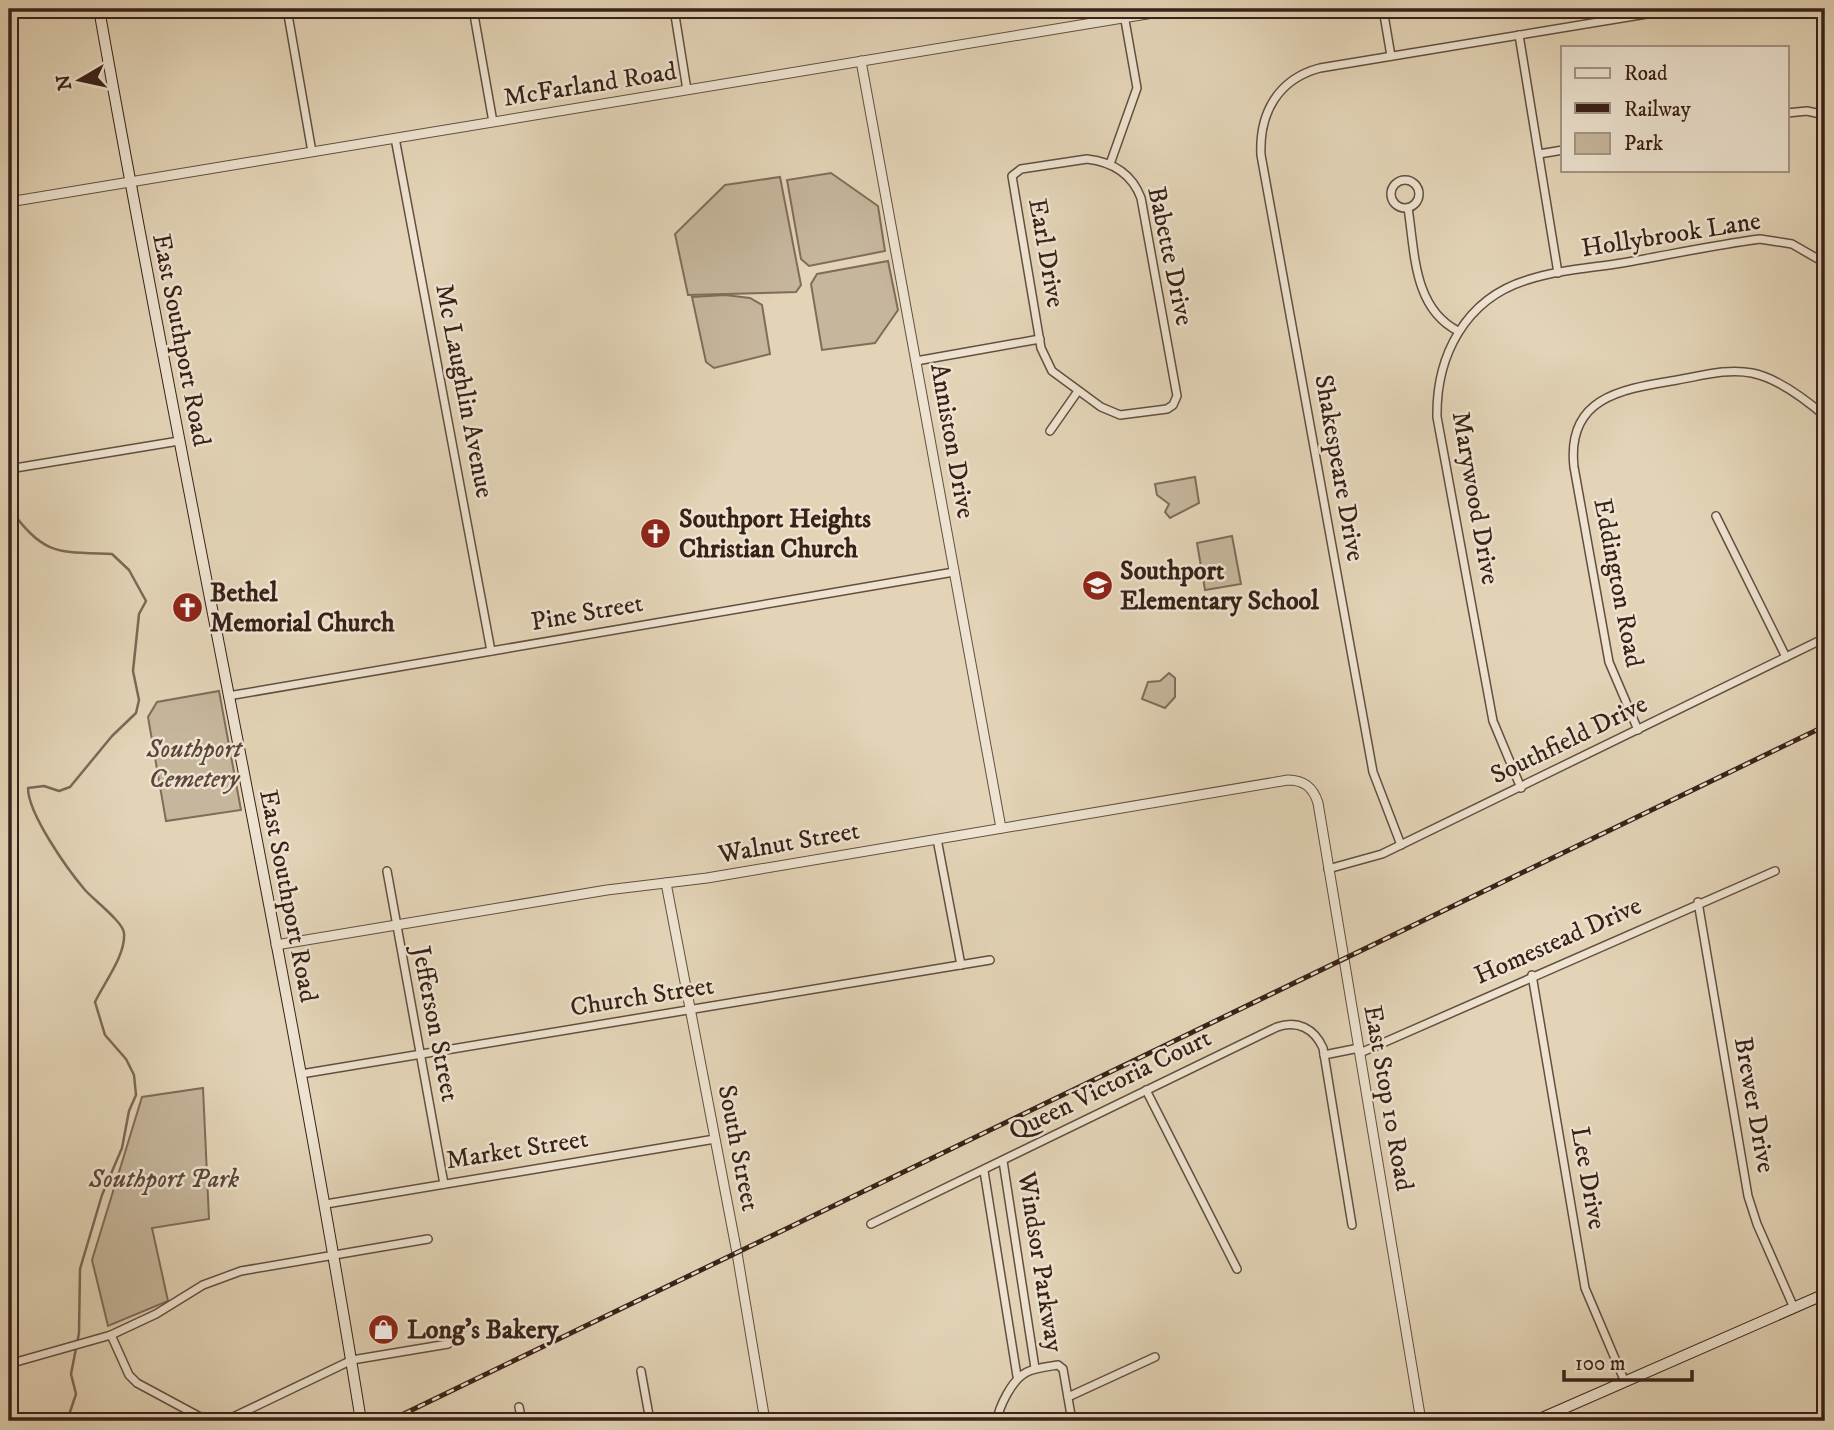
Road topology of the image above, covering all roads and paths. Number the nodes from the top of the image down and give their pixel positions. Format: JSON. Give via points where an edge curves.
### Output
{"nodes":[{"id":1,"x":100,"y":9,"type":"edge"},
{"id":2,"x":287,"y":9,"type":"edge"},
{"id":3,"x":473,"y":9,"type":"edge"},
{"id":4,"x":674,"y":9,"type":"edge"},
{"id":5,"x":1177,"y":9,"type":"edge"},
{"id":6,"x":1383,"y":9,"type":"edge"},
{"id":7,"x":1677,"y":9,"type":"edge"},
{"id":8,"x":1124,"y":13,"type":"edge"},
{"id":9,"x":1519,"y":35,"type":"junction"},
{"id":10,"x":1391,"y":56,"type":"junction"},
{"id":11,"x":861,"y":61,"type":"junction"},
{"id":12,"x":687,"y":90,"type":"junction"},
{"id":13,"x":1788,"y":113,"type":"edge"},
{"id":14,"x":1825,"y":115,"type":"edge"},
{"id":15,"x":493,"y":122,"type":"junction"},
{"id":16,"x":395,"y":138,"type":"junction"},
{"id":17,"x":1561,"y":150,"type":"edge"},
{"id":18,"x":312,"y":152,"type":"junction"},
{"id":19,"x":1539,"y":154,"type":"junction"},
{"id":20,"x":1110,"y":164,"type":"junction"},
{"id":21,"x":130,"y":183,"type":"junction"},
{"id":22,"x":9,"y":202,"type":"edge"},
{"id":23,"x":1408,"y":208,"type":"junction"},
{"id":24,"x":1825,"y":263,"type":"edge"},
{"id":25,"x":1559,"y":273,"type":"junction"},
{"id":26,"x":1458,"y":331,"type":"junction"},
{"id":27,"x":1040,"y":339,"type":"junction"},
{"id":28,"x":916,"y":361,"type":"junction"},
{"id":29,"x":1078,"y":391,"type":"junction"},
{"id":30,"x":1174,"y":403,"type":"joint"},
{"id":31,"x":1825,"y":416,"type":"edge"},
{"id":32,"x":1050,"y":431,"type":"dead end"},
{"id":33,"x":179,"y":441,"type":"junction"},
{"id":34,"x":9,"y":469,"type":"edge"},
{"id":35,"x":1716,"y":516,"type":"dead end"},
{"id":36,"x":954,"y":572,"type":"junction"},
{"id":37,"x":1825,"y":638,"type":"edge"},
{"id":38,"x":491,"y":651,"type":"junction"},
{"id":39,"x":1786,"y":657,"type":"junction"},
{"id":40,"x":228,"y":696,"type":"junction"},
{"id":41,"x":1639,"y":730,"type":"junction"},
{"id":42,"x":1308,"y":785,"type":"joint"},
{"id":43,"x":1521,"y":788,"type":"junction"},
{"id":44,"x":1000,"y":828,"type":"junction"},
{"id":45,"x":937,"y":839,"type":"junction"},
{"id":46,"x":1401,"y":845,"type":"junction"},
{"id":47,"x":1328,"y":869,"type":"junction"},
{"id":48,"x":1775,"y":871,"type":"dead end"},
{"id":49,"x":387,"y":872,"type":"dead end"},
{"id":50,"x":666,"y":883,"type":"junction"},
{"id":51,"x":1698,"y":902,"type":"junction"},
{"id":52,"x":395,"y":925,"type":"junction"},
{"id":53,"x":276,"y":945,"type":"junction"},
{"id":54,"x":990,"y":960,"type":"dead end"},
{"id":55,"x":961,"y":965,"type":"junction"},
{"id":56,"x":1532,"y":975,"type":"junction"},
{"id":57,"x":690,"y":1010,"type":"junction"},
{"id":58,"x":1359,"y":1050,"type":"junction"},
{"id":59,"x":420,"y":1055,"type":"junction"},
{"id":60,"x":1324,"y":1055,"type":"junction"},
{"id":61,"x":301,"y":1074,"type":"junction"},
{"id":62,"x":1146,"y":1090,"type":"junction"},
{"id":63,"x":715,"y":1139,"type":"junction"},
{"id":64,"x":1003,"y":1161,"type":"junction"},
{"id":65,"x":984,"y":1171,"type":"junction"},
{"id":66,"x":444,"y":1184,"type":"junction"},
{"id":67,"x":326,"y":1204,"type":"junction"},
{"id":68,"x":872,"y":1224,"type":"dead end"},
{"id":69,"x":1352,"y":1225,"type":"dead end"},
{"id":70,"x":428,"y":1239,"type":"dead end"},
{"id":71,"x":334,"y":1253,"type":"junction"},
{"id":72,"x":1237,"y":1269,"type":"dead end"},
{"id":73,"x":1825,"y":1294,"type":"edge"},
{"id":74,"x":1794,"y":1308,"type":"junction"},
{"id":75,"x":111,"y":1335,"type":"junction"},
{"id":76,"x":448,"y":1344,"type":"dead end"},
{"id":77,"x":1155,"y":1357,"type":"dead end"},
{"id":78,"x":352,"y":1360,"type":"junction"},
{"id":79,"x":9,"y":1364,"type":"edge"},
{"id":80,"x":1035,"y":1368,"type":"junction"},
{"id":81,"x":641,"y":1371,"type":"dead end"},
{"id":82,"x":1017,"y":1376,"type":"junction"},
{"id":83,"x":1625,"y":1382,"type":"junction"},
{"id":84,"x":1068,"y":1397,"type":"junction"},
{"id":85,"x":519,"y":1407,"type":"dead end"},
{"id":86,"x":218,"y":1421,"type":"edge"},
{"id":87,"x":361,"y":1421,"type":"edge"},
{"id":88,"x":522,"y":1421,"type":"edge"},
{"id":89,"x":650,"y":1421,"type":"edge"},
{"id":90,"x":765,"y":1421,"type":"edge"},
{"id":91,"x":997,"y":1421,"type":"edge"},
{"id":92,"x":1072,"y":1421,"type":"edge"},
{"id":93,"x":1421,"y":1421,"type":"edge"},
{"id":94,"x":1535,"y":1421,"type":"edge"}],
"edges":[{"from":1,"to":21,"type":"main road","name":"East Southport Road"},
{"from":2,"to":18,"type":"street"},
{"from":3,"to":15,"type":"street"},
{"from":4,"to":12,"type":"street"},
{"from":5,"to":8,"type":"street","name":"McFarland Road"},
{"from":6,"to":10,"type":"street"},
{"from":7,"to":9,"type":"street"},
{"from":8,"to":11,"type":"street","name":"McFarland Road"},
{"from":8,"to":20,"type":"street","via":[[1137,88]]},
{"from":9,"to":10,"type":"street"},
{"from":9,"to":19,"type":"street"},
{"from":10,"to":46,"type":"street","name":"Shakespeare Drive","via":[[1312,70],[1288,83],[1275,98],[1262,127],[1261,155],[1373,772]]},
{"from":11,"to":12,"type":"street","name":"McFarland Road"},
{"from":11,"to":28,"type":"street","name":"Anniston Drive"},
{"from":12,"to":15,"type":"street","name":"McFarland Road"},
{"from":13,"to":14,"type":"street"},
{"from":15,"to":16,"type":"street","name":"McFarland Road"},
{"from":16,"to":18,"type":"street","name":"McFarland Road"},
{"from":16,"to":38,"type":"street","name":"Mc Laughlin Avenue"},
{"from":17,"to":19,"type":"street"},
{"from":18,"to":21,"type":"street","name":"McFarland Road"},
{"from":19,"to":25,"type":"street"},
{"from":20,"to":27,"type":"street","name":"Earl Drive","via":[[1076,159],[1021,169],[1013,175]]},
{"from":20,"to":30,"type":"street","name":"Babette Drive","via":[[1132,180],[1141,198],[1177,396]]},
{"from":21,"to":22,"type":"street","name":"McFarland Road"},
{"from":21,"to":33,"type":"main road","name":"East Southport Road"},
{"from":23,"to":23,"type":"street","via":[[1418,201],[1419,191],[1412,181],[1400,180],[1392,187],[1391,198]]},
{"from":23,"to":26,"type":"street","via":[[1422,292],[1436,315]]},
{"from":24,"to":25,"type":"street","name":"Hollybrook Lane","via":[[1792,244],[1760,239]]},
{"from":25,"to":26,"type":"street","name":"Marywood Drive","via":[[1503,290],[1478,307]]},
{"from":26,"to":43,"type":"street","name":"Marywood Drive","via":[[1441,371],[1437,417],[1493,721]]},
{"from":27,"to":28,"type":"street"},
{"from":27,"to":29,"type":"street","name":"Earl Drive","via":[[1052,370]]},
{"from":28,"to":36,"type":"street","name":"Anniston Drive"},
{"from":29,"to":30,"type":"street","name":"Earl Drive","via":[[1108,411],[1124,415],[1165,410]]},
{"from":29,"to":32,"type":"street"},
{"from":31,"to":41,"type":"street","name":"Eddington Road","via":[[1771,379],[1726,372],[1615,392],[1589,411],[1575,440],[1573,463],[1607,653]]},
{"from":33,"to":34,"type":"street"},
{"from":33,"to":40,"type":"main road","name":"East Southport Road"},
{"from":35,"to":39,"type":"street"},
{"from":36,"to":38,"type":"street","name":"Pine Street"},
{"from":36,"to":44,"type":"street","name":"Anniston Drive"},
{"from":37,"to":39,"type":"street","name":"Southfield Drive"},
{"from":38,"to":40,"type":"street","name":"Pine Street"},
{"from":39,"to":41,"type":"street","name":"Southfield Drive"},
{"from":40,"to":53,"type":"main road","name":"East Southport Road"},
{"from":41,"to":43,"type":"street","name":"Southfield Drive"},
{"from":42,"to":44,"type":"street","name":"Walnut Street","via":[[1288,779]]},
{"from":42,"to":47,"type":"street","name":"East Stop 10 Road","via":[[1318,803]]},
{"from":43,"to":46,"type":"street","name":"Southfield Drive"},
{"from":44,"to":45,"type":"street","name":"Walnut Street"},
{"from":45,"to":50,"type":"street","name":"Walnut Street"},
{"from":45,"to":55,"type":"street"},
{"from":46,"to":47,"type":"street","name":"Southfield Drive","via":[[1365,861]]},
{"from":47,"to":58,"type":"street","name":"East Stop 10 Road"},
{"from":48,"to":51,"type":"street","name":"Homestead Drive"},
{"from":49,"to":52,"type":"street","name":"Jefferson Street"},
{"from":50,"to":52,"type":"street","name":"Walnut Street"},
{"from":50,"to":57,"type":"street","name":"South Street"},
{"from":51,"to":56,"type":"street","name":"Homestead Drive"},
{"from":51,"to":74,"type":"street","name":"Brewer Drive","via":[[1748,1196]]},
{"from":52,"to":53,"type":"street","name":"Walnut Street"},
{"from":52,"to":59,"type":"street","name":"Jefferson Street"},
{"from":53,"to":61,"type":"main road","name":"East Southport Road"},
{"from":54,"to":55,"type":"street","name":"Church Street"},
{"from":55,"to":57,"type":"street","name":"Church Street"},
{"from":56,"to":58,"type":"street","name":"Homestead Drive"},
{"from":56,"to":83,"type":"street","name":"Lee Drive","via":[[1585,1288]]},
{"from":57,"to":59,"type":"street","name":"Church Street"},
{"from":57,"to":63,"type":"street","name":"South Street"},
{"from":58,"to":60,"type":"street"},
{"from":58,"to":93,"type":"street","name":"East Stop 10 Road"},
{"from":59,"to":61,"type":"street","name":"Church Street"},
{"from":59,"to":66,"type":"street","name":"Jefferson Street"},
{"from":60,"to":62,"type":"street","name":"Queen Victoria Court","via":[[1314,1033],[1285,1024]]},
{"from":60,"to":69,"type":"street"},
{"from":61,"to":67,"type":"main road","name":"East Southport Road"},
{"from":62,"to":64,"type":"street","name":"Queen Victoria Court"},
{"from":62,"to":72,"type":"street"},
{"from":63,"to":66,"type":"street","name":"Market Street"},
{"from":63,"to":90,"type":"street","name":"South Street"},
{"from":64,"to":65,"type":"street","name":"Queen Victoria Court"},
{"from":64,"to":80,"type":"street","name":"Windsor Parkway"},
{"from":65,"to":68,"type":"street","name":"Queen Victoria Court"},
{"from":65,"to":82,"type":"street","name":"Windsor Parkway"},
{"from":66,"to":67,"type":"street","name":"Market Street"},
{"from":67,"to":71,"type":"main road","name":"East Southport Road"},
{"from":70,"to":71,"type":"street"},
{"from":71,"to":75,"type":"street","via":[[226,1276]]},
{"from":71,"to":78,"type":"main road","name":"East Southport Road"},
{"from":73,"to":74,"type":"main road"},
{"from":74,"to":83,"type":"main road"},
{"from":75,"to":79,"type":"street"},
{"from":75,"to":86,"type":"street","via":[[137,1383],[202,1418]]},
{"from":76,"to":78,"type":"street"},
{"from":77,"to":84,"type":"street"},
{"from":78,"to":86,"type":"street"},
{"from":78,"to":87,"type":"main road","name":"East Southport Road"},
{"from":80,"to":82,"type":"street","name":"Windsor Parkway"},
{"from":80,"to":84,"type":"street","name":"Windsor Parkway","via":[[1060,1366]]},
{"from":81,"to":89,"type":"street"},
{"from":82,"to":91,"type":"street","name":"Windsor Parkway"},
{"from":83,"to":94,"type":"main road"},
{"from":84,"to":92,"type":"street","name":"Windsor Parkway"},
{"from":85,"to":88,"type":"street"}]}
